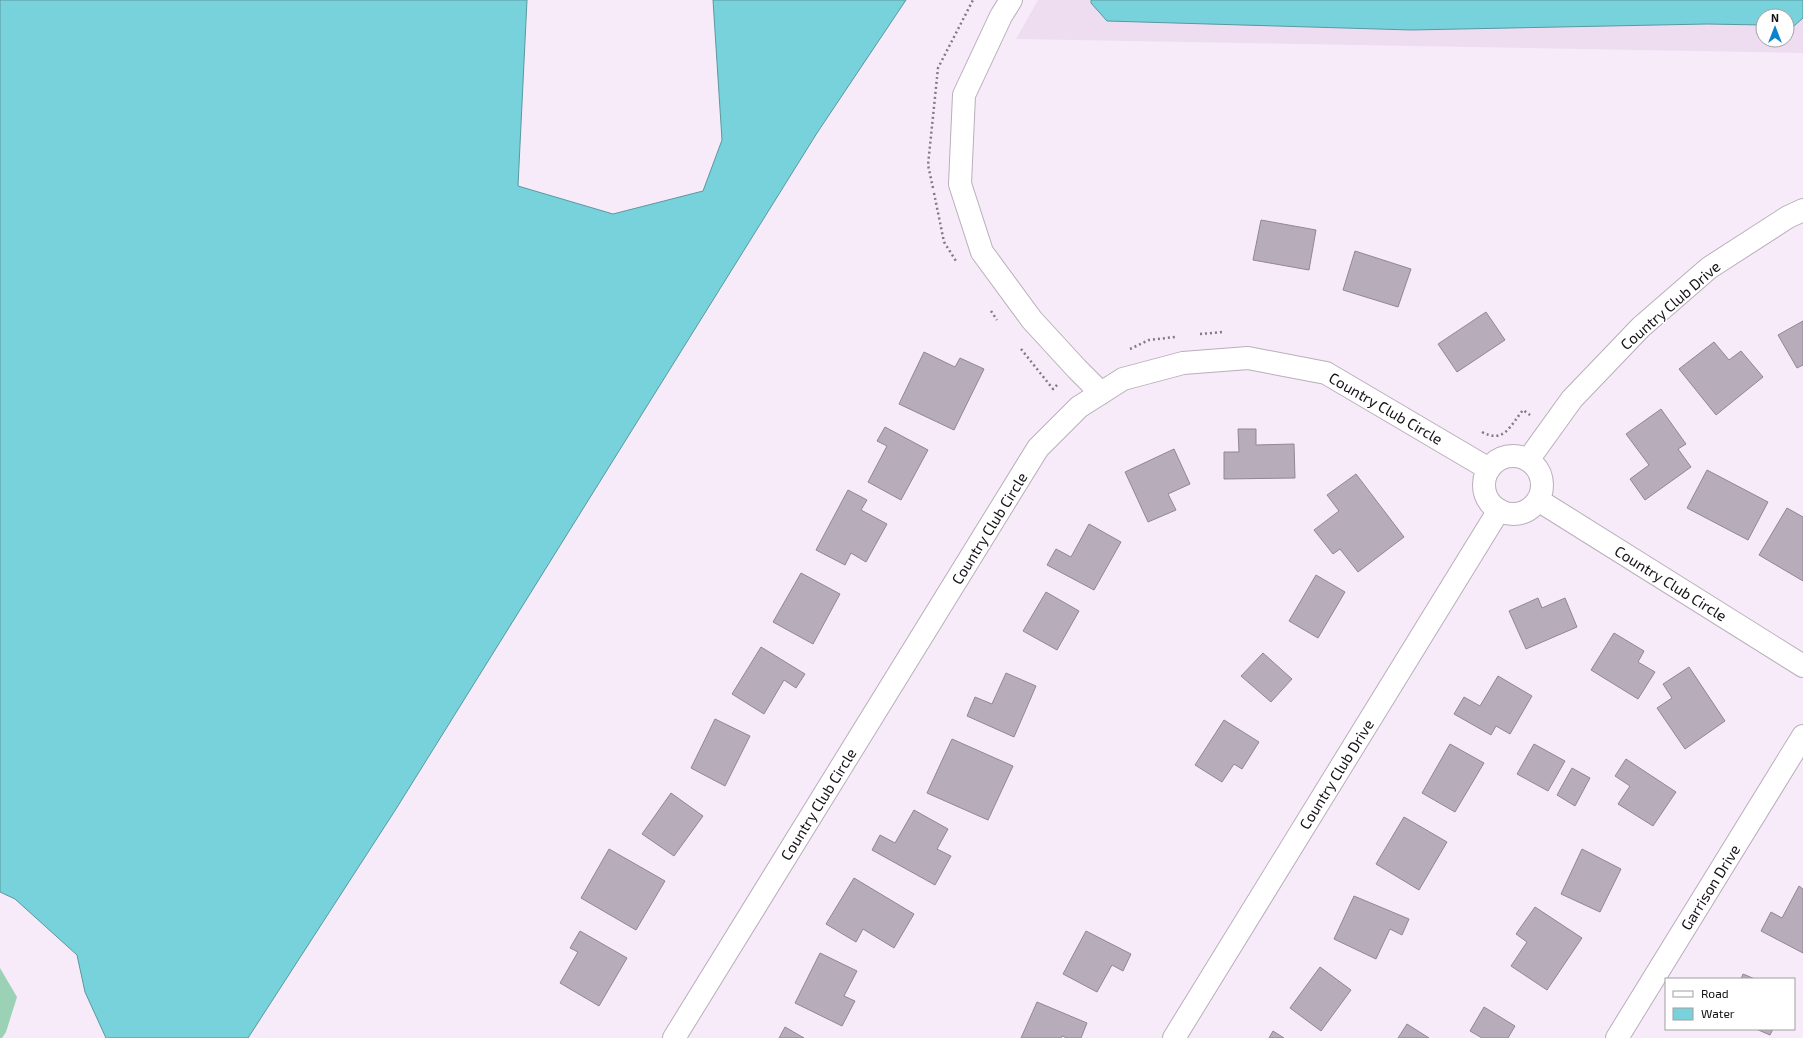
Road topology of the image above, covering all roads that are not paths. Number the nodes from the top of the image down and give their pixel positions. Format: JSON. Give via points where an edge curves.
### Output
{"nodes":[{"id":1,"x":1011,"y":0,"type":"edge"},
{"id":2,"x":1803,"y":210,"type":"edge"},
{"id":3,"x":1101,"y":393,"type":"junction"},
{"id":4,"x":1528,"y":460,"type":"junction"},
{"id":5,"x":1488,"y":469,"type":"junction"},
{"id":6,"x":1538,"y":500,"type":"junction"},
{"id":7,"x":1499,"y":510,"type":"junction"},
{"id":8,"x":1803,"y":666,"type":"edge"},
{"id":9,"x":1803,"y":736,"type":"edge"},
{"id":10,"x":674,"y":1038,"type":"edge"},
{"id":11,"x":1174,"y":1038,"type":"edge"},
{"id":12,"x":1617,"y":1038,"type":"edge"}],
"edges":[{"from":1,"to":3,"type":"street","via":[[964,96],[960,184],[982,252],[1032,320]]},
{"from":2,"to":4,"type":"street","name":"Country Club Drive","via":[[1709,268],[1641,326],[1572,399]]},
{"from":3,"to":5,"type":"street","name":"Country Club Circle","via":[[1123,379],[1184,363],[1248,358],[1326,373]]},
{"from":3,"to":10,"type":"street","name":"Country Club Circle","via":[[1079,407],[1038,448]]},
{"from":4,"to":5,"type":"street","via":[[1506,456]]},
{"from":4,"to":6,"type":"street","via":[[1539,472],[1542,481],[1542,491]]},
{"from":5,"to":7,"type":"street","via":[[1484,484],[1485,493],[1489,502]]},
{"from":6,"to":7,"type":"street","via":[[1523,512],[1514,514]]},
{"from":6,"to":8,"type":"street","name":"Country Club Circle"},
{"from":7,"to":11,"type":"street","name":"Country Club Drive"},
{"from":9,"to":12,"type":"street","name":"Garrison Drive"}]}
